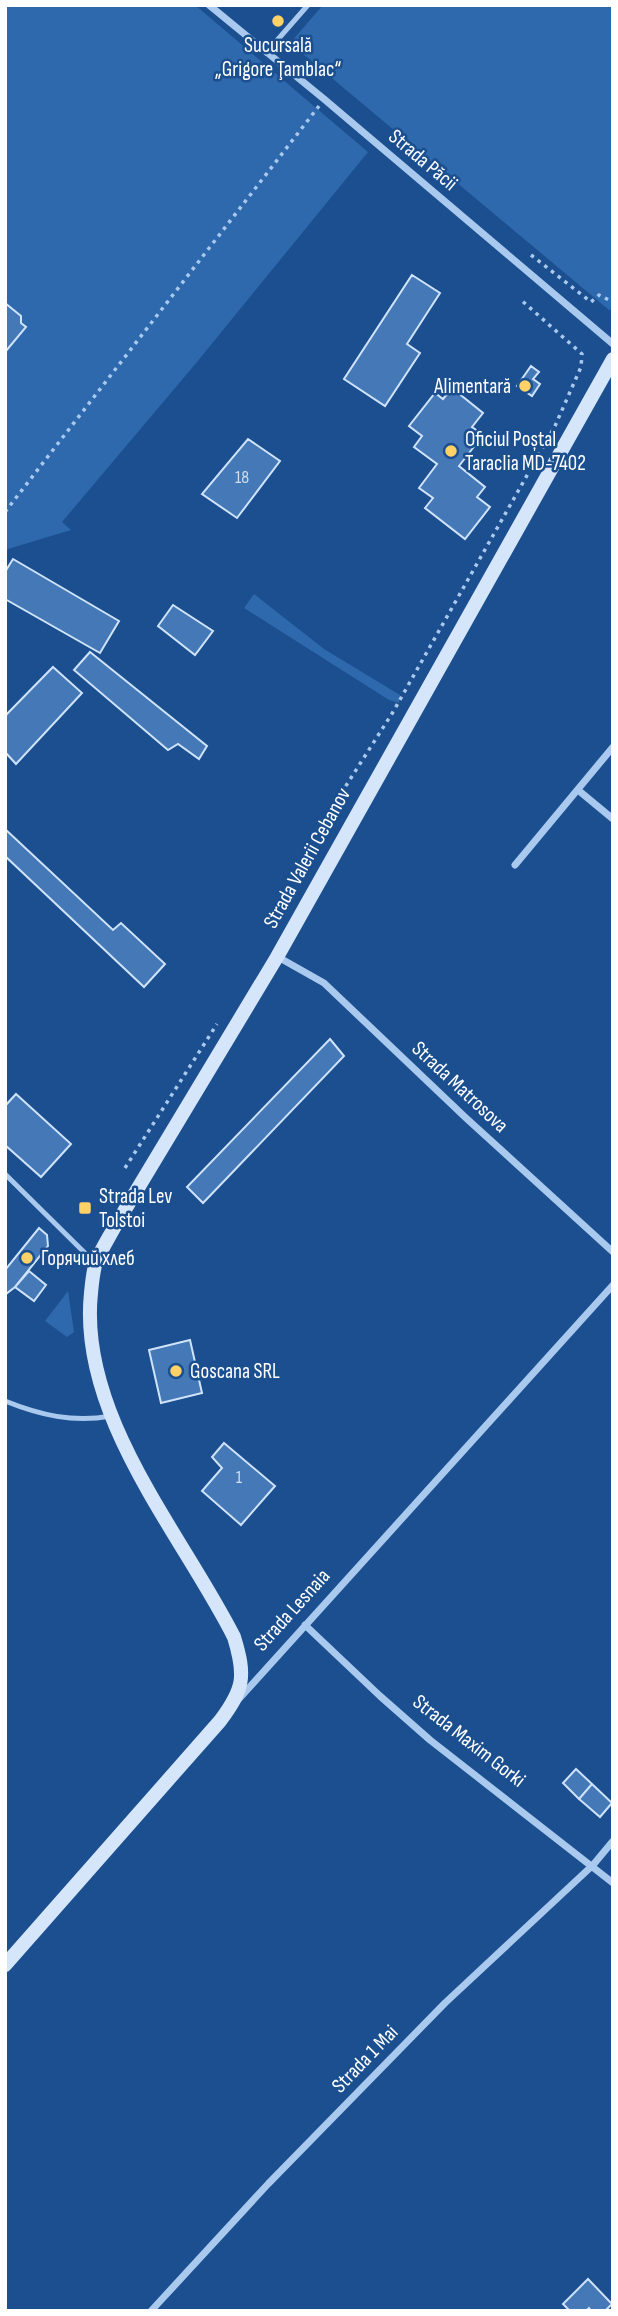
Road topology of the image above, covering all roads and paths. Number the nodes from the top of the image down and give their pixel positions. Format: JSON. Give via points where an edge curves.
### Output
{"nodes":[{"id":1,"x":209,"y":5,"type":"edge"},
{"id":2,"x":308,"y":5,"type":"edge"},
{"id":3,"x":266,"y":53,"type":"junction"},
{"id":4,"x":324,"y":99,"type":"junction"},
{"id":5,"x":531,"y":255,"type":"dead end"},
{"id":6,"x":520,"y":299,"type":"dead end"},
{"id":7,"x":613,"y":302,"type":"edge"},
{"id":8,"x":613,"y":344,"type":"edge"},
{"id":9,"x":613,"y":359,"type":"edge"},
{"id":10,"x":607,"y":381,"type":"edge"},
{"id":11,"x":5,"y":512,"type":"edge"},
{"id":12,"x":613,"y":747,"type":"edge"},
{"id":13,"x":578,"y":790,"type":"junction"},
{"id":14,"x":613,"y":819,"type":"edge"},
{"id":15,"x":325,"y":842,"type":"dead end"},
{"id":16,"x":514,"y":865,"type":"dead end"},
{"id":17,"x":277,"y":957,"type":"junction"},
{"id":18,"x":221,"y":1017,"type":"dead end"},
{"id":19,"x":125,"y":1168,"type":"dead end"},
{"id":20,"x":5,"y":1174,"type":"edge"},
{"id":21,"x":613,"y":1252,"type":"edge"},
{"id":22,"x":96,"y":1263,"type":"junction"},
{"id":23,"x":613,"y":1285,"type":"edge"},
{"id":24,"x":5,"y":1401,"type":"edge"},
{"id":25,"x":112,"y":1415,"type":"junction"},
{"id":26,"x":305,"y":1625,"type":"junction"},
{"id":27,"x":220,"y":1721,"type":"junction"},
{"id":28,"x":613,"y":1841,"type":"edge"},
{"id":29,"x":593,"y":1865,"type":"junction"},
{"id":30,"x":613,"y":1882,"type":"edge"},
{"id":31,"x":5,"y":1965,"type":"edge"},
{"id":32,"x":150,"y":2311,"type":"edge"}],
"edges":[{"from":1,"to":3,"type":"street","name":"Strada Păcii"},
{"from":2,"to":3,"type":"lane"},
{"from":3,"to":4,"type":"street","name":"Strada Păcii"},
{"from":4,"to":8,"type":"street","name":"Strada Păcii"},
{"from":4,"to":11,"type":"path"},
{"from":5,"to":7,"type":"path","via":[[592,302],[599,295]]},
{"from":6,"to":15,"type":"path","via":[[582,354],[581,367],[548,437],[393,712],[335,803]]},
{"from":9,"to":10,"type":"street","name":"Strada Valerii Cebanov"},
{"from":10,"to":17,"type":"street","name":"Strada Valerii Cebanov"},
{"from":12,"to":13,"type":"street"},
{"from":13,"to":14,"type":"street"},
{"from":13,"to":16,"type":"street"},
{"from":17,"to":21,"type":"street","name":"Strada Matrosova","via":[[324,983]]},
{"from":17,"to":22,"type":"street","name":"Strada Valerii Cebanov"},
{"from":18,"to":19,"type":"path"},
{"from":20,"to":22,"type":"lane"},
{"from":22,"to":25,"type":"street","name":"Strada Valerii Cebanov","via":[[89,1310],[95,1359]]},
{"from":23,"to":26,"type":"street","name":"Strada Lesnaia"},
{"from":24,"to":25,"type":"lane","via":[[74,1420]]},
{"from":25,"to":27,"type":"street","via":[[152,1499],[234,1637],[242,1677],[236,1699]]},
{"from":26,"to":27,"type":"street","name":"Strada Lesnaia"},
{"from":26,"to":29,"type":"street","name":"Strada Maxim Gorki","via":[[430,1740]]},
{"from":27,"to":31,"type":"street","name":"Strada Lesnaia"},
{"from":28,"to":29,"type":"street","name":"Strada 1 Mai"},
{"from":29,"to":30,"type":"street","name":"Strada Maxim Gorki"},
{"from":29,"to":32,"type":"street","name":"Strada 1 Mai","via":[[444,2003]]}]}
